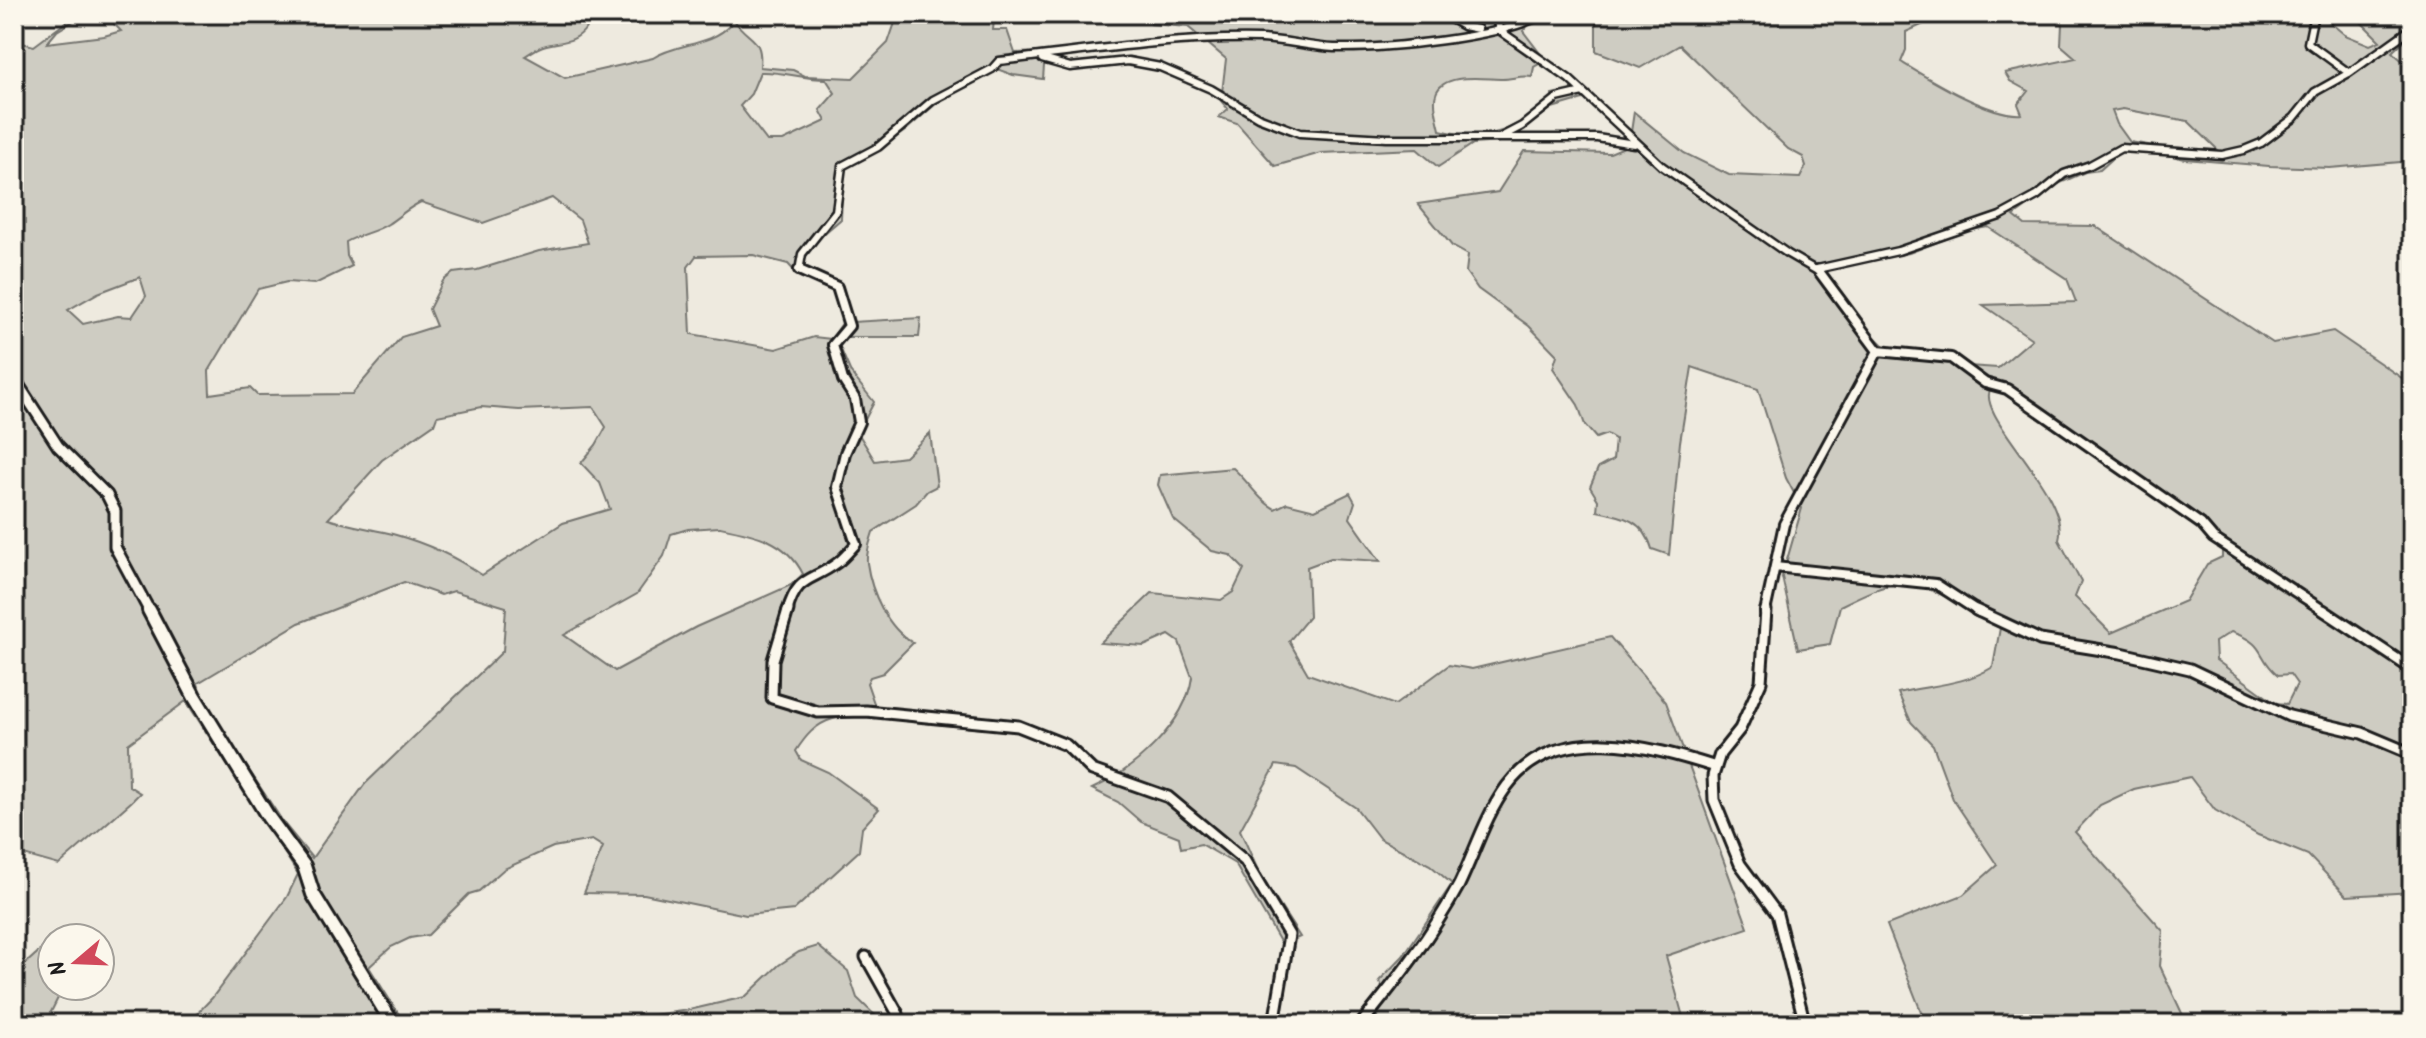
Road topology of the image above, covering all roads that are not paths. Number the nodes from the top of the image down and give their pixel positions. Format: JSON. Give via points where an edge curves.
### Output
{"nodes":[{"id":1,"x":1442,"y":14,"type":"edge"},
{"id":2,"x":1497,"y":14,"type":"edge"},
{"id":3,"x":1544,"y":14,"type":"edge"},
{"id":4,"x":2314,"y":14,"type":"edge"},
{"id":5,"x":2412,"y":28,"type":"edge"},
{"id":6,"x":1501,"y":31,"type":"junction"},
{"id":7,"x":1040,"y":58,"type":"junction"},
{"id":8,"x":2349,"y":73,"type":"junction"},
{"id":9,"x":1583,"y":92,"type":"junction"},
{"id":10,"x":1498,"y":139,"type":"junction"},
{"id":11,"x":1635,"y":144,"type":"junction"},
{"id":12,"x":1817,"y":269,"type":"junction"},
{"id":13,"x":1878,"y":351,"type":"junction"},
{"id":14,"x":14,"y":378,"type":"edge"},
{"id":15,"x":1775,"y":567,"type":"junction"},
{"id":16,"x":2412,"y":669,"type":"edge"},
{"id":17,"x":2412,"y":754,"type":"edge"},
{"id":18,"x":1716,"y":767,"type":"junction"},
{"id":19,"x":866,"y":957,"type":"dead end"},
{"id":20,"x":393,"y":1024,"type":"edge"},
{"id":21,"x":900,"y":1024,"type":"edge"},
{"id":22,"x":1274,"y":1024,"type":"edge"},
{"id":23,"x":1361,"y":1024,"type":"edge"},
{"id":24,"x":1805,"y":1024,"type":"edge"}],
"edges":[{"from":1,"to":6,"type":"street","via":[[1470,28]]},
{"from":2,"to":6,"type":"street"},
{"from":3,"to":6,"type":"street"},
{"from":4,"to":8,"type":"street","via":[[2308,43]]},
{"from":5,"to":8,"type":"street"},
{"from":6,"to":7,"type":"street","via":[[1383,46],[1333,48],[1263,39],[1087,49]]},
{"from":6,"to":9,"type":"street"},
{"from":7,"to":10,"type":"street","via":[[1070,67],[1128,61],[1160,67],[1300,133]]},
{"from":7,"to":22,"type":"street","via":[[999,61],[933,100],[878,147],[842,166],[834,217],[800,258],[799,271],[837,287],[849,326],[833,345],[859,422],[837,487],[856,544],[838,563],[793,592],[773,660],[772,698],[806,712],[866,711],[1018,726],[1066,745],[1092,770],[1168,797],[1245,861],[1289,935]]},
{"from":8,"to":12,"type":"street","via":[[2315,92],[2294,118],[2244,150],[2222,155],[2121,148],[2064,174],[2000,216],[1898,251]]},
{"from":9,"to":10,"type":"street","via":[[1557,98]]},
{"from":9,"to":11,"type":"street"},
{"from":10,"to":11,"type":"street","via":[[1597,138]]},
{"from":11,"to":12,"type":"street","via":[[1788,254]]},
{"from":12,"to":13,"type":"street"},
{"from":13,"to":15,"type":"street","via":[[1784,524]]},
{"from":13,"to":16,"type":"street","via":[[1951,358],[1985,383],[2007,389],[2201,524],[2213,538]]},
{"from":14,"to":20,"type":"street","via":[[58,446],[107,495],[115,511],[115,547],[194,696],[304,866],[313,894]]},
{"from":15,"to":17,"type":"street","via":[[1936,584],[1978,612],[2040,640],[2190,669],[2289,716],[2362,733]]},
{"from":15,"to":18,"type":"street","via":[[1766,603],[1761,682]]},
{"from":18,"to":23,"type":"street","via":[[1644,746],[1585,745],[1545,752],[1514,777],[1481,832],[1457,889]]},
{"from":18,"to":24,"type":"street","via":[[1714,800],[1727,838],[1777,914]]},
{"from":19,"to":21,"type":"street"}]}
